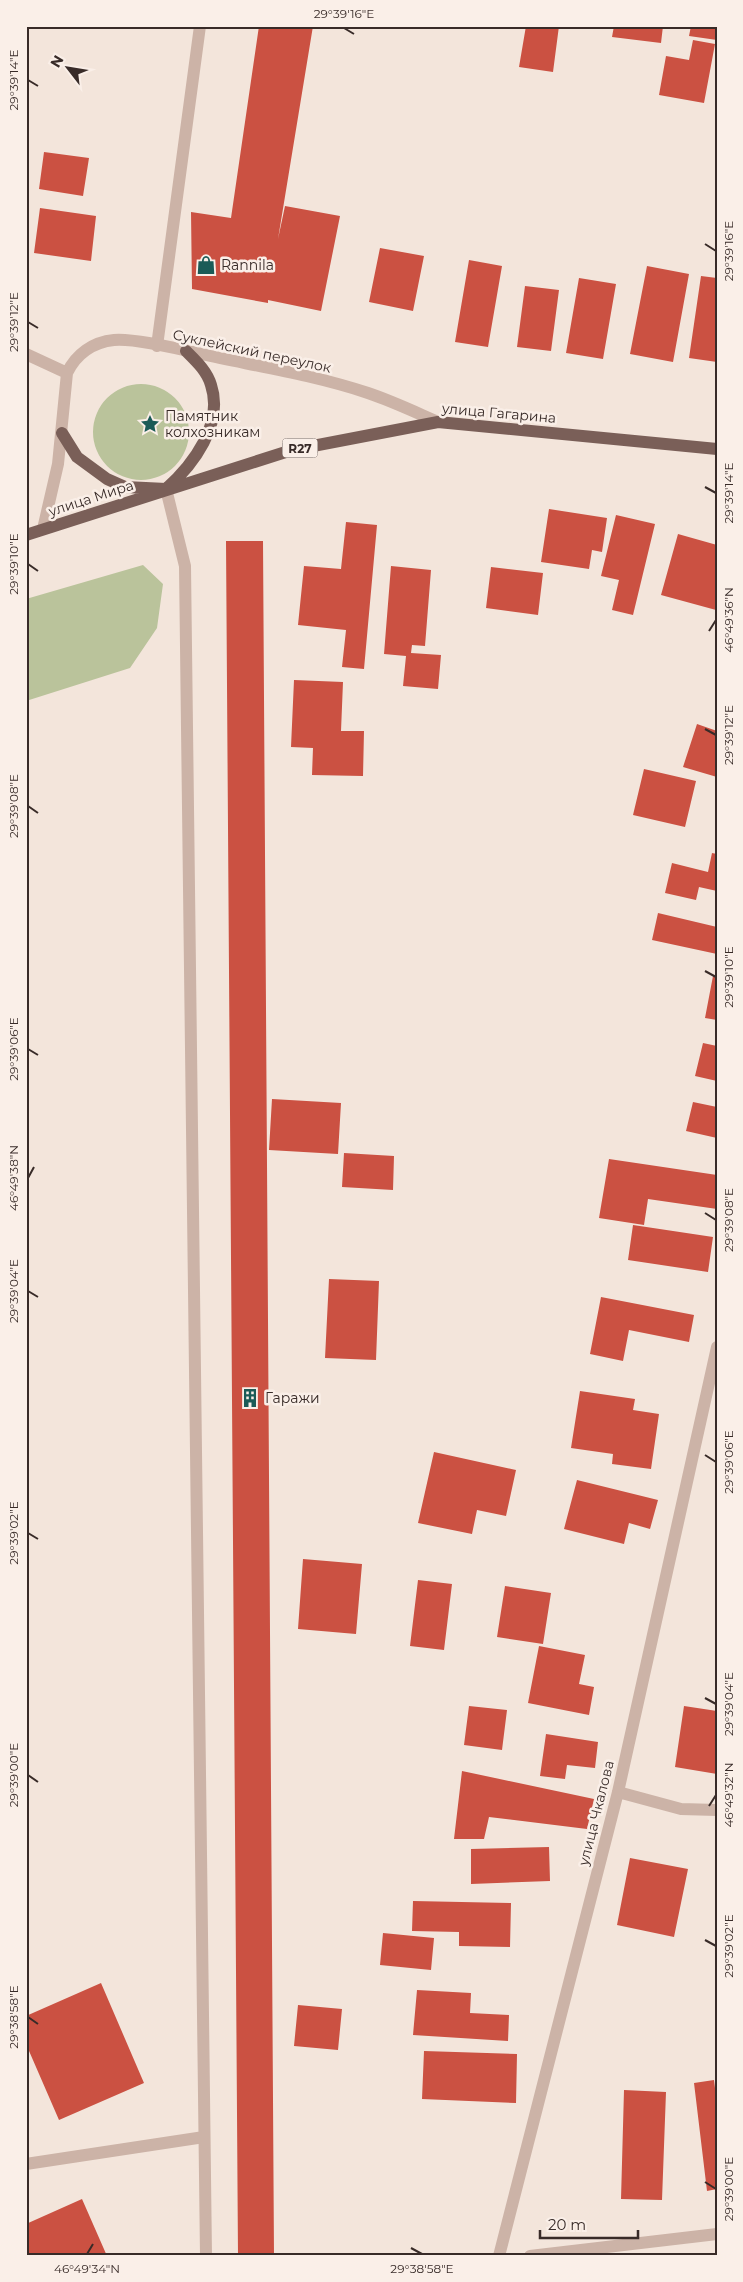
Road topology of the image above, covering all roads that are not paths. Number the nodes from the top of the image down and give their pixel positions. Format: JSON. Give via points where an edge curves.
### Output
{"nodes":[{"id":1,"x":200,"y":26,"type":"edge"},
{"id":2,"x":157,"y":346,"type":"junction"},
{"id":3,"x":186,"y":351,"type":"junction"},
{"id":4,"x":26,"y":354,"type":"edge"},
{"id":5,"x":67,"y":373,"type":"junction"},
{"id":6,"x":438,"y":422,"type":"junction"},
{"id":7,"x":62,"y":433,"type":"junction"},
{"id":8,"x":717,"y":449,"type":"edge"},
{"id":9,"x":166,"y":489,"type":"junction"},
{"id":10,"x":43,"y":529,"type":"junction"},
{"id":11,"x":26,"y":535,"type":"edge"},
{"id":12,"x":717,"y":1347,"type":"edge"},
{"id":13,"x":713,"y":1375,"type":"edge"},
{"id":14,"x":618,"y":1792,"type":"junction"},
{"id":15,"x":717,"y":1810,"type":"edge"},
{"id":16,"x":204,"y":2137,"type":"junction"},
{"id":17,"x":26,"y":2164,"type":"edge"},
{"id":18,"x":717,"y":2234,"type":"edge"},
{"id":19,"x":206,"y":2256,"type":"edge"},
{"id":20,"x":499,"y":2256,"type":"edge"},
{"id":21,"x":530,"y":2256,"type":"edge"}],
"edges":[{"from":1,"to":2,"type":"street"},
{"from":2,"to":3,"type":"street","name":"Суклейский переулок"},
{"from":2,"to":5,"type":"street","name":"Суклейский переулок","via":[[116,340],[102,342],[79,354]]},
{"from":3,"to":6,"type":"street","name":"Суклейский переулок","via":[[368,393]]},
{"from":3,"to":9,"type":"main road","via":[[200,365],[210,383],[215,412],[195,456]]},
{"from":4,"to":5,"type":"street"},
{"from":5,"to":7,"type":"street"},
{"from":6,"to":8,"type":"main road","name":"улица Гагарина","number":"R27"},
{"from":6,"to":9,"type":"main road","name":"улица Гагарина","number":"R27","via":[[292,450]]},
{"from":7,"to":9,"type":"main road","via":[[77,457],[107,479],[125,486]]},
{"from":7,"to":10,"type":"street"},
{"from":9,"to":10,"type":"main road","name":"улица Мира","number":"R27"},
{"from":9,"to":16,"type":"street","via":[[185,566]]},
{"from":10,"to":11,"type":"main road","name":"улица Мира","number":"R27"},
{"from":12,"to":13,"type":"street","name":"улица Чкалова"},
{"from":13,"to":14,"type":"street","name":"улица Чкалова"},
{"from":14,"to":15,"type":"street","via":[[681,1809]]},
{"from":14,"to":20,"type":"street","name":"улица Чкалова"},
{"from":16,"to":17,"type":"street"},
{"from":16,"to":19,"type":"street"},
{"from":18,"to":21,"type":"street"}]}
